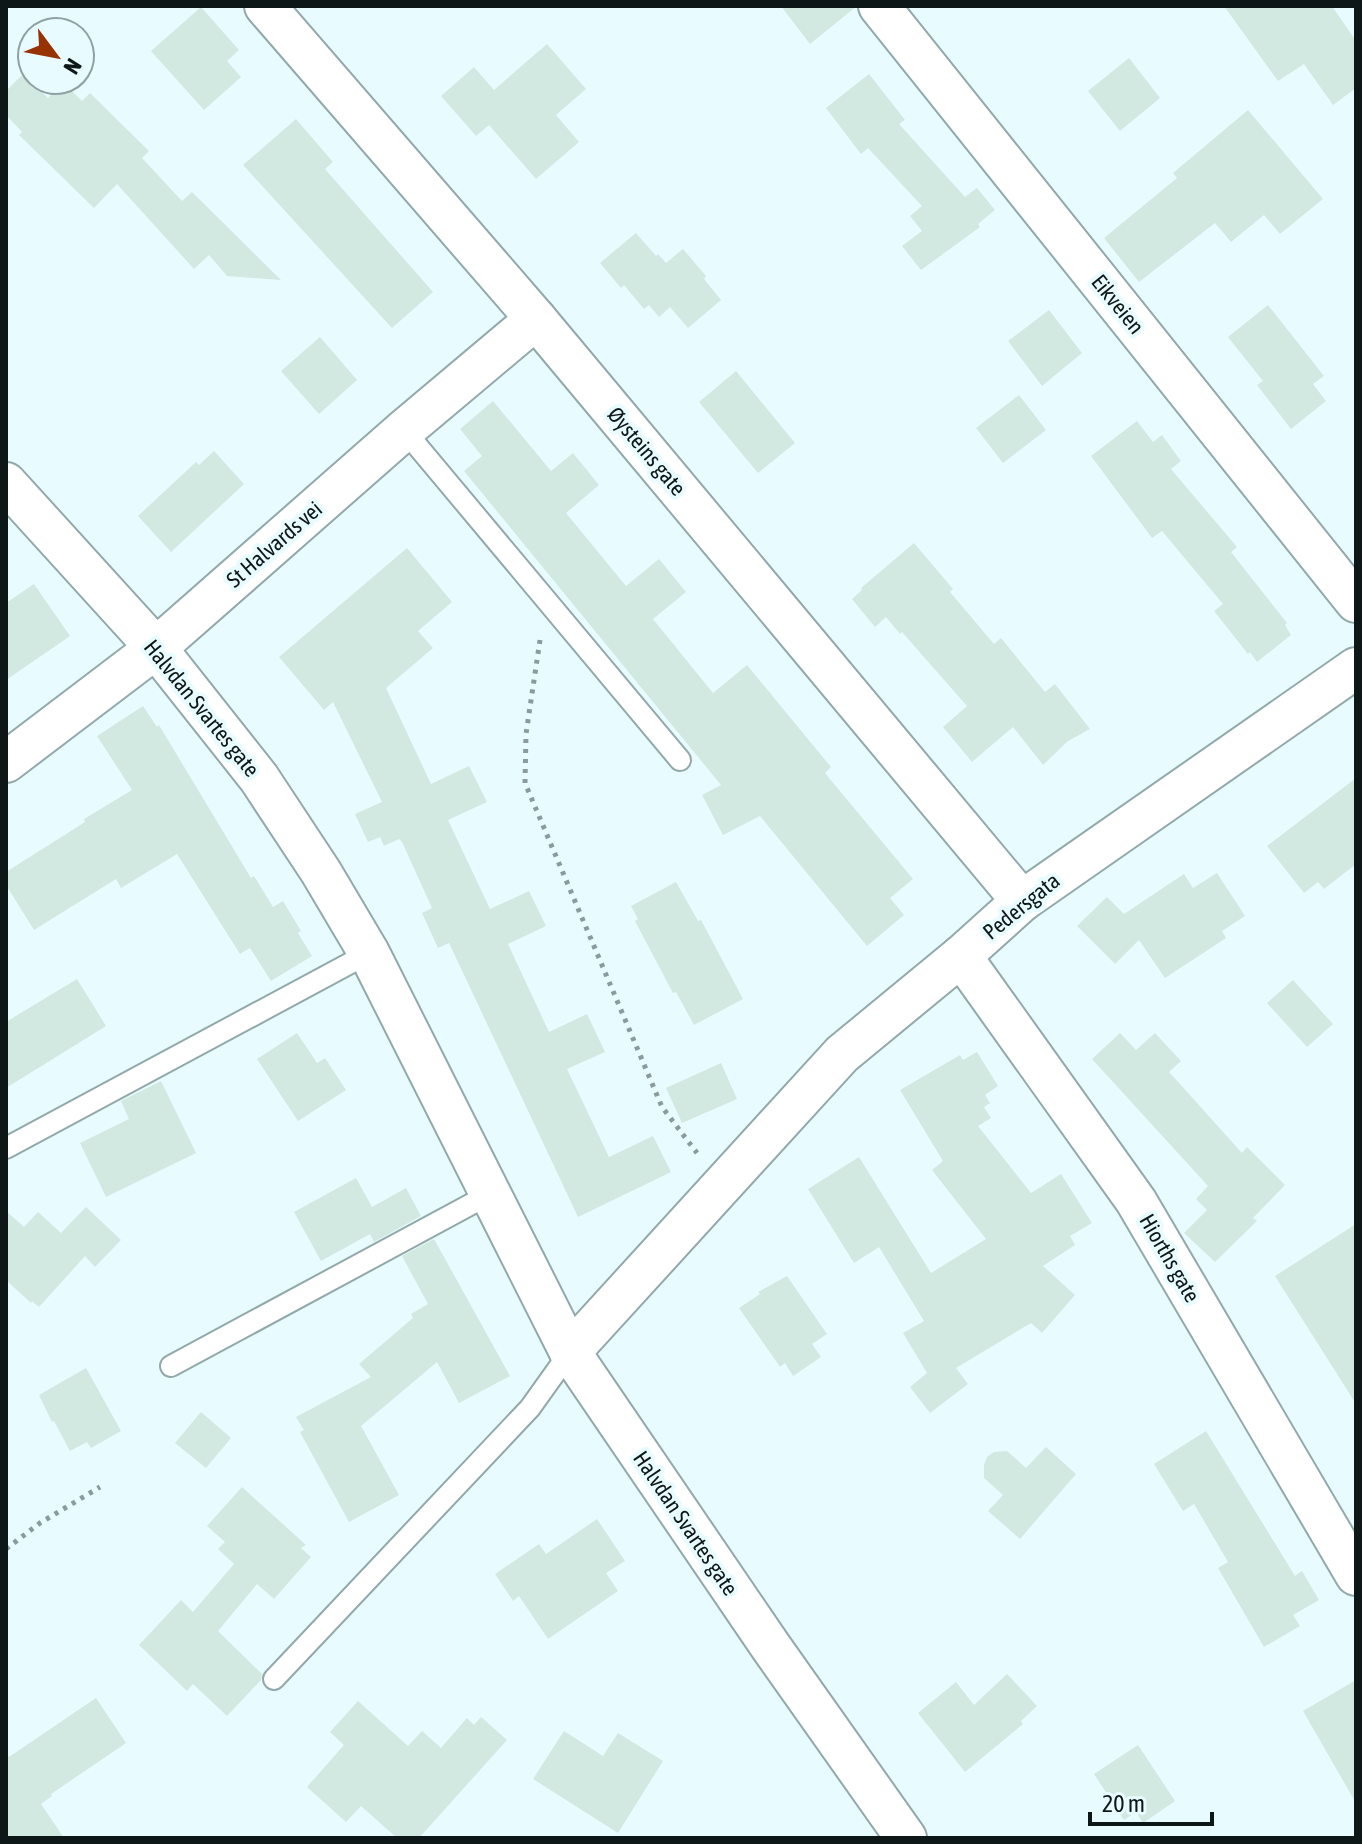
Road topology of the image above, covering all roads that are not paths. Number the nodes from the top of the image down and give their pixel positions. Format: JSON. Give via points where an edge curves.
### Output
{"nodes":[{"id":1,"x":265,"y":6,"type":"edge"},
{"id":2,"x":879,"y":6,"type":"edge"},
{"id":3,"x":536,"y":319,"type":"junction"},
{"id":4,"x":404,"y":430,"type":"junction"},
{"id":5,"x":6,"y":483,"type":"edge"},
{"id":6,"x":1356,"y":602,"type":"edge"},
{"id":7,"x":156,"y":648,"type":"junction"},
{"id":8,"x":1356,"y":668,"type":"edge"},
{"id":9,"x":680,"y":760,"type":"dead end"},
{"id":10,"x":6,"y":762,"type":"edge"},
{"id":11,"x":1022,"y":901,"type":"junction"},
{"id":12,"x":369,"y":953,"type":"junction"},
{"id":13,"x":961,"y":956,"type":"junction"},
{"id":14,"x":6,"y":1148,"type":"edge"},
{"id":15,"x":490,"y":1194,"type":"junction"},
{"id":16,"x":570,"y":1352,"type":"junction"},
{"id":17,"x":171,"y":1366,"type":"dead end"},
{"id":18,"x":1356,"y":1575,"type":"edge"},
{"id":19,"x":274,"y":1679,"type":"dead end"},
{"id":20,"x":906,"y":1838,"type":"edge"}],
"edges":[{"from":1,"to":3,"type":"street","name":"Øysteins gate"},
{"from":2,"to":6,"type":"street","name":"Eikveien"},
{"from":3,"to":4,"type":"street","name":"St Halvards vei"},
{"from":3,"to":11,"type":"street","name":"Øysteins gate"},
{"from":4,"to":7,"type":"street","name":"St Halvards vei"},
{"from":4,"to":9,"type":"lane"},
{"from":5,"to":7,"type":"street","name":"Halvdan Svartes gate"},
{"from":7,"to":10,"type":"street","name":"St Halvards vei"},
{"from":7,"to":12,"type":"street","name":"Halvdan Svartes gate","via":[[259,778]]},
{"from":8,"to":11,"type":"street","name":"Pedersgata"},
{"from":11,"to":13,"type":"street","name":"Pedersgata"},
{"from":12,"to":14,"type":"lane"},
{"from":12,"to":15,"type":"street","name":"Halvdan Svartes gate"},
{"from":13,"to":16,"type":"street","name":"Pedersgata","via":[[842,1054]]},
{"from":13,"to":18,"type":"street","name":"Hiorths gate","via":[[1136,1201]]},
{"from":15,"to":16,"type":"street","name":"Halvdan Svartes gate"},
{"from":15,"to":17,"type":"lane"},
{"from":16,"to":19,"type":"lane","via":[[530,1408]]},
{"from":16,"to":20,"type":"street","name":"Halvdan Svartes gate"}]}
